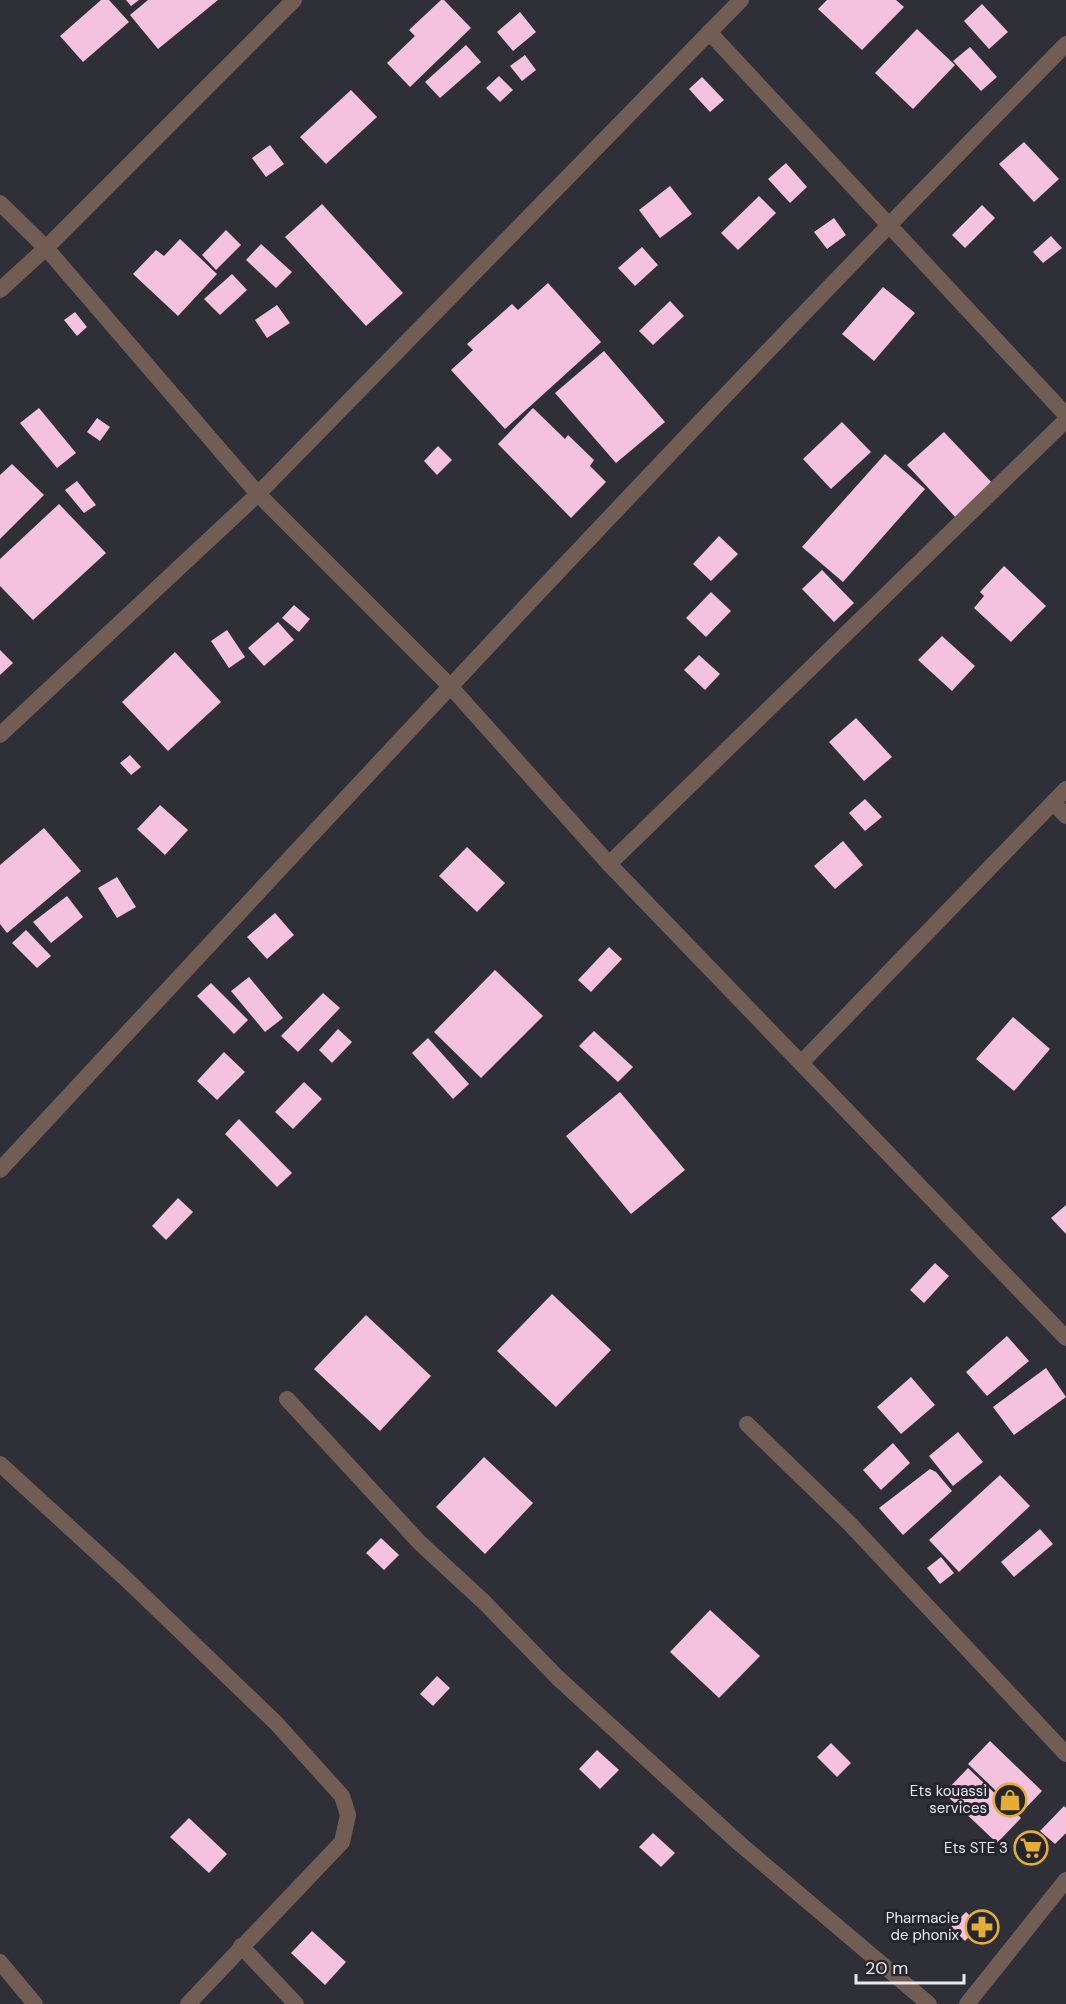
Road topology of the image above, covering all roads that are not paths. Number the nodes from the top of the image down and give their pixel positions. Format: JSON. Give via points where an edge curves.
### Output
{"nodes":[{"id":1,"x":294,"y":0,"type":"edge"},
{"id":2,"x":741,"y":0,"type":"edge"},
{"id":3,"x":709,"y":32,"type":"junction"},
{"id":4,"x":1066,"y":44,"type":"edge"},
{"id":5,"x":0,"y":203,"type":"edge"},
{"id":6,"x":889,"y":223,"type":"junction"},
{"id":7,"x":46,"y":248,"type":"junction"},
{"id":8,"x":0,"y":290,"type":"edge"},
{"id":9,"x":1066,"y":415,"type":"edge"},
{"id":10,"x":1066,"y":420,"type":"edge"},
{"id":11,"x":258,"y":494,"type":"junction"},
{"id":12,"x":450,"y":687,"type":"junction"},
{"id":13,"x":0,"y":735,"type":"edge"},
{"id":14,"x":1066,"y":789,"type":"edge"},
{"id":15,"x":1053,"y":802,"type":"junction"},
{"id":16,"x":1066,"y":816,"type":"edge"},
{"id":17,"x":609,"y":864,"type":"junction"},
{"id":18,"x":801,"y":1063,"type":"junction"},
{"id":19,"x":0,"y":1170,"type":"edge"},
{"id":20,"x":1066,"y":1338,"type":"edge"},
{"id":21,"x":287,"y":1399,"type":"dead end"},
{"id":22,"x":747,"y":1424,"type":"dead end"},
{"id":23,"x":0,"y":1464,"type":"edge"},
{"id":24,"x":1066,"y":1754,"type":"edge"},
{"id":25,"x":1066,"y":1880,"type":"edge"},
{"id":26,"x":241,"y":1946,"type":"junction"},
{"id":27,"x":0,"y":1962,"type":"edge"},
{"id":28,"x":35,"y":2004,"type":"edge"},
{"id":29,"x":188,"y":2004,"type":"edge"},
{"id":30,"x":296,"y":2004,"type":"edge"},
{"id":31,"x":929,"y":2004,"type":"edge"},
{"id":32,"x":967,"y":2004,"type":"edge"}],
"edges":[{"from":1,"to":7,"type":"street"},
{"from":2,"to":3,"type":"street"},
{"from":3,"to":6,"type":"street"},
{"from":3,"to":11,"type":"street"},
{"from":4,"to":6,"type":"street"},
{"from":5,"to":7,"type":"street"},
{"from":6,"to":9,"type":"street"},
{"from":6,"to":12,"type":"street"},
{"from":7,"to":8,"type":"street"},
{"from":7,"to":11,"type":"street"},
{"from":10,"to":17,"type":"street"},
{"from":11,"to":12,"type":"street"},
{"from":11,"to":13,"type":"street"},
{"from":12,"to":17,"type":"street"},
{"from":12,"to":19,"type":"street"},
{"from":14,"to":15,"type":"street"},
{"from":15,"to":16,"type":"street"},
{"from":15,"to":18,"type":"street"},
{"from":17,"to":18,"type":"street"},
{"from":18,"to":20,"type":"street"},
{"from":21,"to":31,"type":"street","via":[[420,1543],[558,1678],[740,1844]]},
{"from":22,"to":24,"type":"street","via":[[849,1523]]},
{"from":23,"to":26,"type":"street","via":[[276,1723],[342,1796],[348,1815],[342,1842]]},
{"from":25,"to":32,"type":"street"},
{"from":26,"to":29,"type":"street"},
{"from":26,"to":30,"type":"street"},
{"from":27,"to":28,"type":"street"}]}
